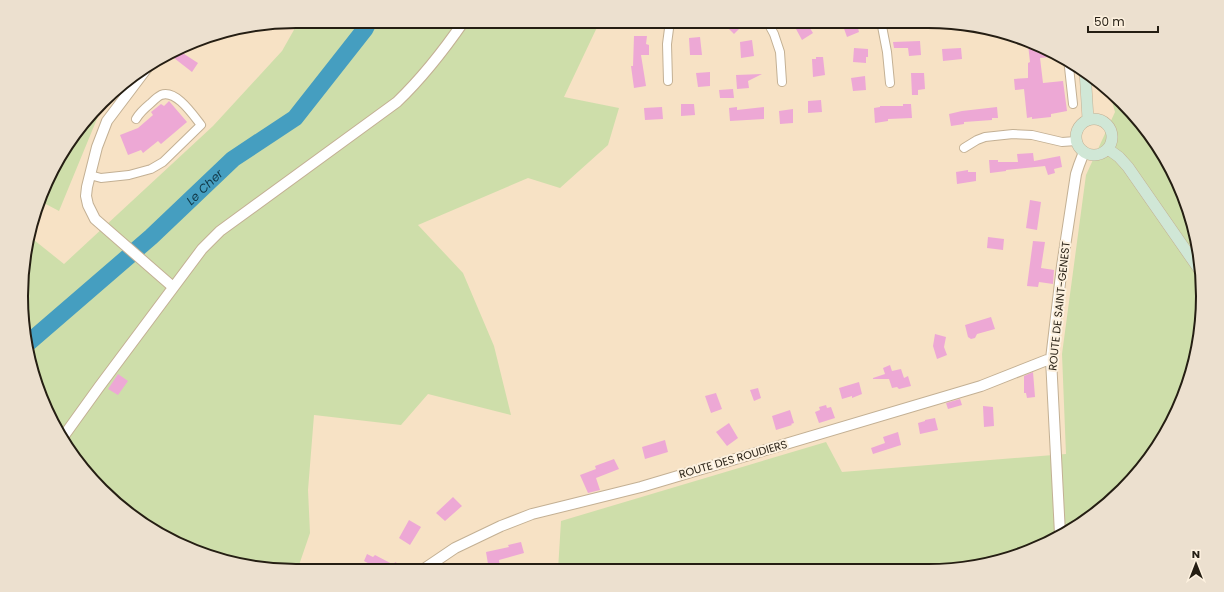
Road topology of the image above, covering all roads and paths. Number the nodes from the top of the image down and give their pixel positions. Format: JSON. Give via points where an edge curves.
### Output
{"nodes":[{"id":1,"x":459,"y":28,"type":"edge"},
{"id":2,"x":669,"y":28,"type":"edge"},
{"id":3,"x":771,"y":28,"type":"edge"},
{"id":4,"x":882,"y":28,"type":"edge"},
{"id":5,"x":1071,"y":70,"type":"edge"},
{"id":6,"x":139,"y":79,"type":"edge"},
{"id":7,"x":1086,"y":79,"type":"edge"},
{"id":8,"x":668,"y":81,"type":"dead end"},
{"id":9,"x":782,"y":82,"type":"dead end"},
{"id":10,"x":890,"y":83,"type":"dead end"},
{"id":11,"x":1073,"y":104,"type":"dead end"},
{"id":12,"x":136,"y":119,"type":"dead end"},
{"id":13,"x":1088,"y":119,"type":"junction"},
{"id":14,"x":1076,"y":141,"type":"junction"},
{"id":15,"x":964,"y":148,"type":"dead end"},
{"id":16,"x":1108,"y":149,"type":"junction"},
{"id":17,"x":1084,"y":152,"type":"junction"},
{"id":18,"x":90,"y":175,"type":"junction"},
{"id":19,"x":1194,"y":262,"type":"edge"},
{"id":20,"x":173,"y":287,"type":"junction"},
{"id":21,"x":1051,"y":359,"type":"junction"},
{"id":22,"x":66,"y":433,"type":"edge"},
{"id":23,"x":1060,"y":529,"type":"edge"},
{"id":24,"x":430,"y":564,"type":"edge"}],
"edges":[{"from":1,"to":20,"type":"street","via":[[418,82],[397,102],[220,231],[202,249]]},
{"from":2,"to":8,"type":"street"},
{"from":3,"to":9,"type":"street","via":[[780,52]]},
{"from":4,"to":10,"type":"street"},
{"from":5,"to":11,"type":"street"},
{"from":6,"to":18,"type":"street","via":[[107,121]]},
{"from":7,"to":13,"type":"main road"},
{"from":12,"to":18,"type":"street","via":[[154,99],[161,95],[170,95],[179,99],[201,125],[163,162],[151,169],[129,175],[101,178]]},
{"from":13,"to":14,"type":"main road","via":[[1078,127]]},
{"from":13,"to":16,"type":"main road","via":[[1100,119],[1110,127],[1112,138]]},
{"from":14,"to":15,"type":"street","via":[[1062,142],[1032,135],[1013,134],[985,137]]},
{"from":14,"to":17,"type":"main road"},
{"from":16,"to":17,"type":"main road","via":[[1097,155]]},
{"from":16,"to":19,"type":"main road","via":[[1128,167]]},
{"from":17,"to":21,"type":"street","name":"ROUTE DE SAINT-GENEST","via":[[1076,174]]},
{"from":18,"to":20,"type":"street","via":[[86,196],[95,219]]},
{"from":20,"to":22,"type":"street"},
{"from":21,"to":23,"type":"street","name":"ROUTE DE SAINT-GENEST"},
{"from":21,"to":24,"type":"street","name":"ROUTE DES ROUDIERS","via":[[974,388],[641,487],[532,514],[455,548]]}]}
